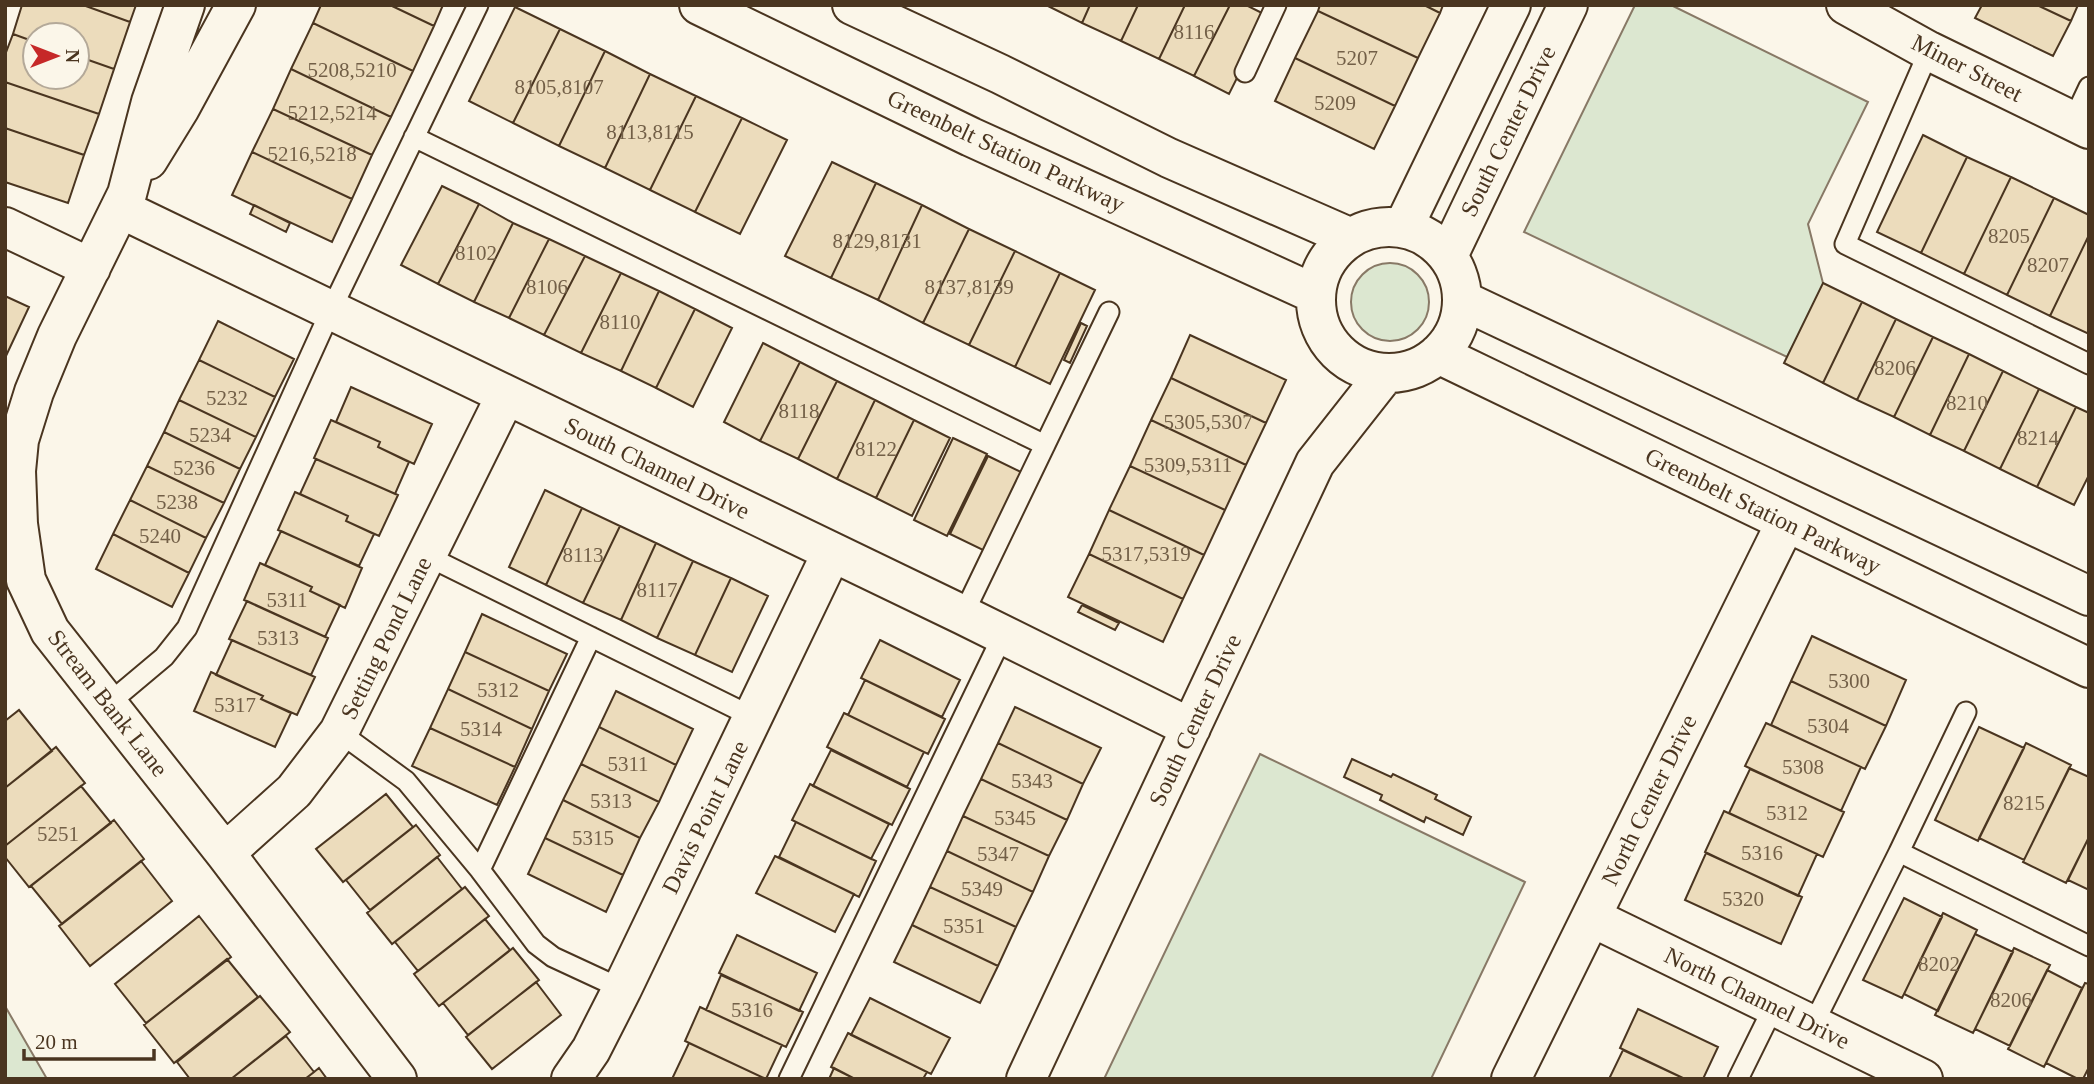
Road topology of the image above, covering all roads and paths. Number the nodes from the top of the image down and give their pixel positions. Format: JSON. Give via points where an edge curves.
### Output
{"nodes":[{"id":1,"x":185,"y":5,"type":"edge"},
{"id":2,"x":236,"y":5,"type":"edge"},
{"id":3,"x":478,"y":5,"type":"edge"},
{"id":4,"x":699,"y":5,"type":"edge"},
{"id":5,"x":852,"y":5,"type":"edge"},
{"id":6,"x":1276,"y":5,"type":"edge"},
{"id":7,"x":1511,"y":5,"type":"edge"},
{"id":8,"x":1568,"y":5,"type":"edge"},
{"id":9,"x":1846,"y":5,"type":"edge"},
{"id":10,"x":1929,"y":51,"type":"junction"},
{"id":11,"x":1245,"y":72,"type":"dead end"},
{"id":12,"x":2089,"y":87,"type":"edge"},
{"id":13,"x":2081,"y":125,"type":"edge"},
{"id":14,"x":414,"y":137,"type":"junction"},
{"id":15,"x":124,"y":202,"type":"junction"},
{"id":16,"x":5,"y":227,"type":"edge"},
{"id":17,"x":1403,"y":228,"type":"junction"},
{"id":18,"x":1349,"y":237,"type":"junction"},
{"id":19,"x":1448,"y":256,"type":"junction"},
{"id":20,"x":91,"y":268,"type":"junction"},
{"id":21,"x":1315,"y":294,"type":"junction"},
{"id":22,"x":1462,"y":300,"type":"junction"},
{"id":23,"x":331,"y":310,"type":"junction"},
{"id":24,"x":1110,"y":312,"type":"dead end"},
{"id":25,"x":1438,"y":355,"type":"junction"},
{"id":26,"x":2089,"y":364,"type":"edge"},
{"id":27,"x":1385,"y":374,"type":"junction"},
{"id":28,"x":506,"y":395,"type":"junction"},
{"id":29,"x":1045,"y":445,"type":"junction"},
{"id":30,"x":1786,"y":522,"type":"junction"},
{"id":31,"x":832,"y":552,"type":"junction"},
{"id":32,"x":427,"y":556,"type":"junction"},
{"id":33,"x":2089,"y":596,"type":"edge"},
{"id":34,"x":963,"y":615,"type":"junction"},
{"id":35,"x":1003,"y":635,"type":"junction"},
{"id":36,"x":591,"y":637,"type":"junction"},
{"id":37,"x":2089,"y":668,"type":"edge"},
{"id":38,"x":108,"y":704,"type":"junction"},
{"id":39,"x":1966,"y":712,"type":"dead end"},
{"id":40,"x":753,"y":717,"type":"junction"},
{"id":41,"x":1191,"y":728,"type":"junction"},
{"id":42,"x":339,"y":732,"type":"junction"},
{"id":43,"x":1899,"y":852,"type":"junction"},
{"id":44,"x":225,"y":853,"type":"junction"},
{"id":45,"x":480,"y":870,"type":"junction"},
{"id":46,"x":1591,"y":917,"type":"junction"},
{"id":47,"x":2089,"y":946,"type":"edge"},
{"id":48,"x":622,"y":989,"type":"junction"},
{"id":49,"x":1774,"y":1006,"type":"junction"},
{"id":50,"x":1812,"y":1025,"type":"junction"},
{"id":51,"x":397,"y":1079,"type":"edge"},
{"id":52,"x":571,"y":1079,"type":"edge"},
{"id":53,"x":789,"y":1079,"type":"edge"},
{"id":54,"x":1026,"y":1079,"type":"edge"},
{"id":55,"x":1511,"y":1079,"type":"edge"},
{"id":56,"x":1738,"y":1079,"type":"edge"},
{"id":57,"x":1923,"y":1079,"type":"edge"}],
"edges":[{"from":1,"to":15,"type":"street","name":"Stream Bank Lane","via":[[151,102]]},
{"from":2,"to":15,"type":"street","name":"Stream Bank Lane"},
{"from":3,"to":14,"type":"lane"},
{"from":4,"to":21,"type":"street","name":"Greenbelt Station Parkway","via":[[971,137]]},
{"from":5,"to":18,"type":"street","via":[[1169,158]]},
{"from":6,"to":11,"type":"lane"},
{"from":7,"to":17,"type":"street"},
{"from":8,"to":19,"type":"street","name":"South Center Drive"},
{"from":9,"to":10,"type":"street","name":"Miner Street"},
{"from":10,"to":13,"type":"street","name":"Miner Street"},
{"from":10,"to":26,"type":"lane","via":[[1845,244]]},
{"from":12,"to":13,"type":"lane"},
{"from":14,"to":23,"type":"lane"},
{"from":14,"to":29,"type":"lane"},
{"from":15,"to":20,"type":"street","name":"Stream Bank Lane"},
{"from":15,"to":23,"type":"street","name":"South Channel Drive"},
{"from":16,"to":20,"type":"street"},
{"from":17,"to":18,"type":"street","via":[[1373,228]]},
{"from":17,"to":19,"type":"street"},
{"from":18,"to":21,"type":"street","via":[[1326,261]]},
{"from":19,"to":22,"type":"street","via":[[1459,279]]},
{"from":20,"to":38,"type":"street","name":"Stream Bank Lane","via":[[57,336],[19,440],[18,524],[26,580],[50,631]]},
{"from":21,"to":27,"type":"street","via":[[1317,316],[1338,353],[1359,368]]},
{"from":22,"to":25,"type":"street","via":[[1456,330]]},
{"from":22,"to":33,"type":"street"},
{"from":23,"to":28,"type":"street","name":"South Channel Drive"},
{"from":23,"to":38,"type":"lane","via":[[187,628],[164,657]]},
{"from":24,"to":29,"type":"lane"},
{"from":25,"to":27,"type":"street","via":[[1422,366]]},
{"from":25,"to":30,"type":"street","name":"Greenbelt Station Parkway"},
{"from":27,"to":41,"type":"street","name":"South Center Drive","via":[[1315,463]]},
{"from":28,"to":31,"type":"street","name":"South Channel Drive"},
{"from":28,"to":32,"type":"street","name":"Setting Pond Lane"},
{"from":29,"to":34,"type":"lane"},
{"from":30,"to":37,"type":"street","name":"Greenbelt Station Parkway"},
{"from":30,"to":46,"type":"street","name":"North Center Drive"},
{"from":31,"to":34,"type":"street","name":"South Channel Drive"},
{"from":31,"to":40,"type":"street","name":"Davis Point Lane"},
{"from":32,"to":36,"type":"lane"},
{"from":32,"to":42,"type":"street","name":"Setting Pond Lane"},
{"from":34,"to":35,"type":"street","name":"South Channel Drive"},
{"from":35,"to":41,"type":"street","name":"South Channel Drive"},
{"from":35,"to":53,"type":"lane"},
{"from":36,"to":40,"type":"lane"},
{"from":36,"to":45,"type":"lane"},
{"from":38,"to":44,"type":"street","name":"Stream Bank Lane"},
{"from":39,"to":43,"type":"lane"},
{"from":40,"to":48,"type":"street","name":"Davis Point Lane"},
{"from":41,"to":54,"type":"street","name":"South Center Drive"},
{"from":42,"to":44,"type":"street","name":"Setting Pond Lane","via":[[294,791]]},
{"from":42,"to":45,"type":"lane","via":[[406,781]]},
{"from":43,"to":47,"type":"lane"},
{"from":43,"to":50,"type":"lane"},
{"from":44,"to":51,"type":"street","name":"Stream Bank Lane"},
{"from":45,"to":48,"type":"lane","via":[[536,944],[553,957]]},
{"from":46,"to":49,"type":"street","name":"North Channel Drive"},
{"from":46,"to":55,"type":"street","name":"North Center Drive"},
{"from":48,"to":52,"type":"street","name":"Davis Point Lane"},
{"from":49,"to":50,"type":"street","name":"North Channel Drive"},
{"from":49,"to":56,"type":"lane"},
{"from":50,"to":57,"type":"street","name":"North Channel Drive"}]}
